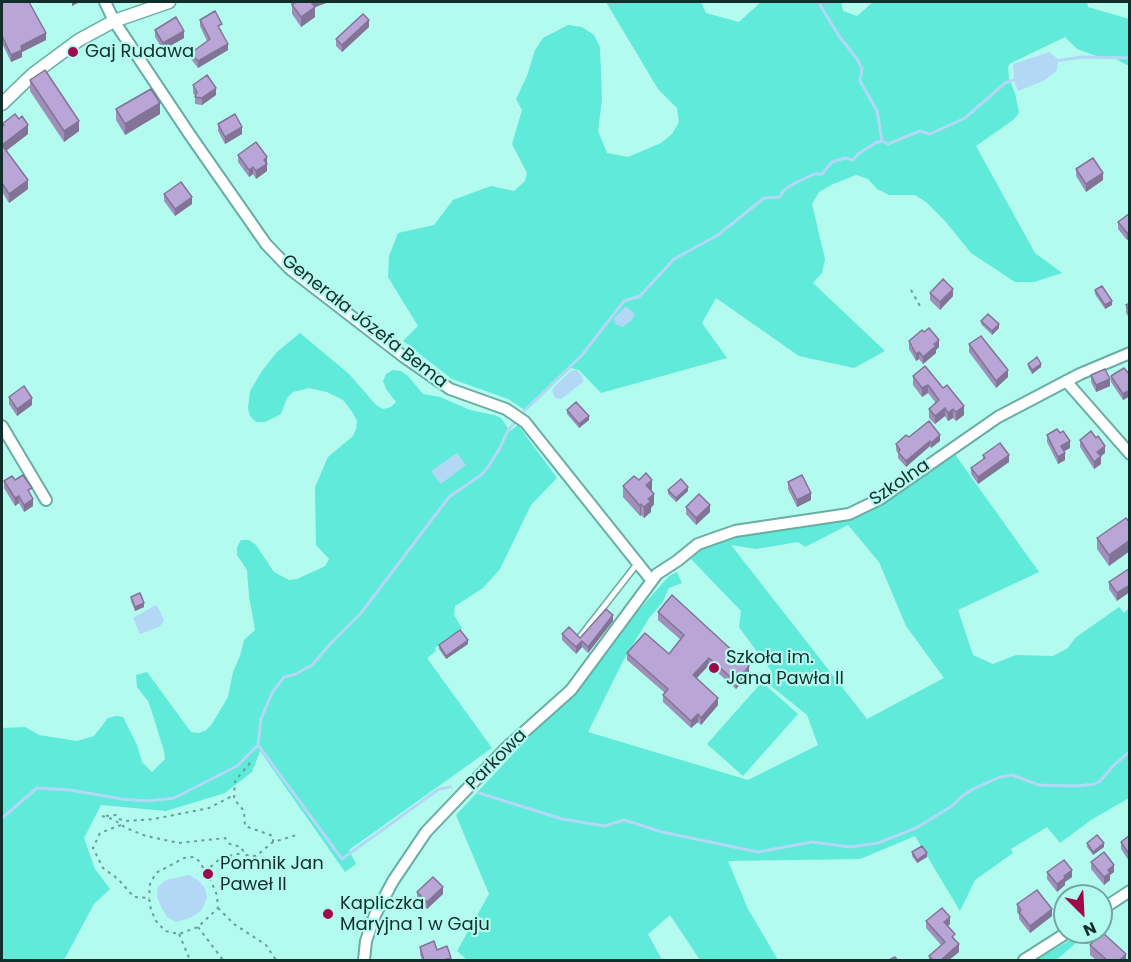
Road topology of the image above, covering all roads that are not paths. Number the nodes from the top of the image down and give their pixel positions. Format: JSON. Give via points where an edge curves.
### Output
{"nodes":[{"id":1,"x":105,"y":2,"type":"edge"},
{"id":2,"x":169,"y":2,"type":"edge"},
{"id":3,"x":114,"y":21,"type":"junction"},
{"id":4,"x":2,"y":104,"type":"edge"},
{"id":5,"x":1130,"y":353,"type":"edge"},
{"id":6,"x":1066,"y":381,"type":"junction"},
{"id":7,"x":2,"y":426,"type":"edge"},
{"id":8,"x":1130,"y":454,"type":"edge"},
{"id":9,"x":46,"y":500,"type":"dead end"},
{"id":10,"x":637,"y":564,"type":"junction"},
{"id":11,"x":654,"y":577,"type":"junction"},
{"id":12,"x":580,"y":637,"type":"edge"},
{"id":13,"x":1130,"y":891,"type":"edge"},
{"id":14,"x":1113,"y":902,"type":"edge"},
{"id":15,"x":1053,"y":942,"type":"edge"},
{"id":16,"x":364,"y":960,"type":"edge"},
{"id":17,"x":1024,"y":960,"type":"edge"}],
"edges":[{"from":1,"to":3,"type":"street","name":"Generała Józefa Bema"},
{"from":2,"to":3,"type":"street"},
{"from":3,"to":4,"type":"street","via":[[59,54]]},
{"from":3,"to":10,"type":"street","name":"Generała Józefa Bema","via":[[266,244],[290,269],[450,389],[506,409],[525,422]]},
{"from":5,"to":6,"type":"street","name":"Szkolna"},
{"from":6,"to":8,"type":"street"},
{"from":6,"to":11,"type":"street","name":"Szkolna","via":[[998,417],[880,499],[849,514],[735,531],[698,544]]},
{"from":7,"to":9,"type":"street"},
{"from":10,"to":11,"type":"street","name":"Generała Józefa Bema"},
{"from":10,"to":12,"type":"lane"},
{"from":11,"to":16,"type":"street","name":"Parkowa","via":[[571,690],[505,749],[426,832],[375,915]]},
{"from":13,"to":14,"type":"street"},
{"from":15,"to":17,"type":"street"}]}
